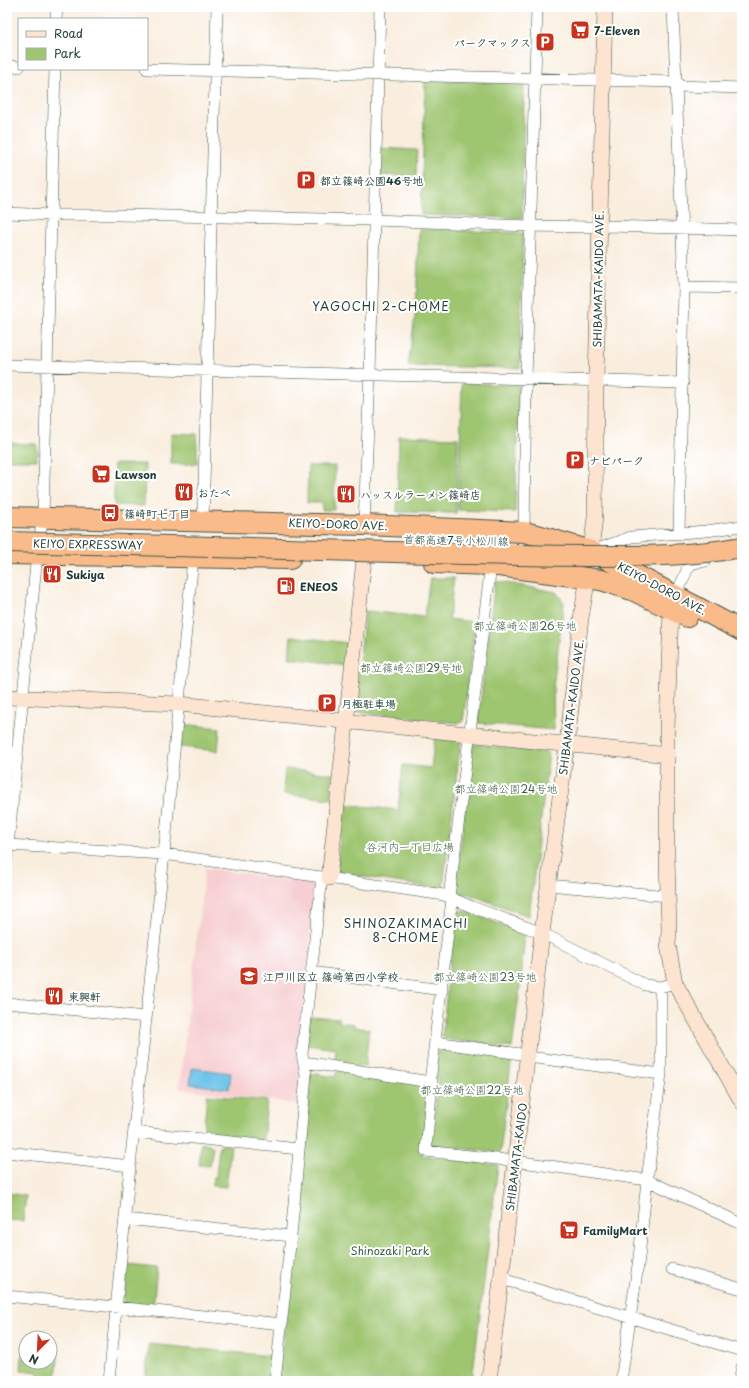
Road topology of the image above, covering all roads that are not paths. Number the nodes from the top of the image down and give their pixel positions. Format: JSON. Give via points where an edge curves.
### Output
{"nodes":[{"id":1,"x":57,"y":7,"type":"edge"},
{"id":2,"x":217,"y":7,"type":"edge"},
{"id":3,"x":380,"y":7,"type":"edge"},
{"id":4,"x":537,"y":7,"type":"edge"},
{"id":5,"x":605,"y":7,"type":"edge"},
{"id":6,"x":673,"y":7,"type":"edge"},
{"id":7,"x":56,"y":18,"type":"edge"},
{"id":8,"x":7,"y":66,"type":"edge"},
{"id":9,"x":18,"y":66,"type":"edge"},
{"id":10,"x":148,"y":69,"type":"edge"},
{"id":11,"x":216,"y":69,"type":"junction"},
{"id":12,"x":55,"y":70,"type":"edge"},
{"id":13,"x":378,"y":74,"type":"junction"},
{"id":14,"x":536,"y":79,"type":"junction"},
{"id":15,"x":602,"y":81,"type":"junction"},
{"id":16,"x":677,"y":84,"type":"junction"},
{"id":17,"x":742,"y":88,"type":"edge"},
{"id":18,"x":7,"y":213,"type":"edge"},
{"id":19,"x":51,"y":215,"type":"junction"},
{"id":20,"x":212,"y":217,"type":"junction"},
{"id":21,"x":374,"y":220,"type":"junction"},
{"id":22,"x":531,"y":226,"type":"junction"},
{"id":23,"x":599,"y":227,"type":"junction"},
{"id":24,"x":681,"y":228,"type":"junction"},
{"id":25,"x":742,"y":230,"type":"edge"},
{"id":26,"x":684,"y":287,"type":"junction"},
{"id":27,"x":742,"y":288,"type":"edge"},
{"id":28,"x":7,"y":365,"type":"edge"},
{"id":29,"x":47,"y":366,"type":"junction"},
{"id":30,"x":207,"y":370,"type":"junction"},
{"id":31,"x":370,"y":374,"type":"junction"},
{"id":32,"x":526,"y":379,"type":"junction"},
{"id":33,"x":596,"y":381,"type":"junction"},
{"id":34,"x":683,"y":382,"type":"junction"},
{"id":35,"x":7,"y":517,"type":"edge"},
{"id":36,"x":43,"y":517,"type":"junction"},
{"id":37,"x":204,"y":522,"type":"junction"},
{"id":38,"x":364,"y":524,"type":"junction"},
{"id":39,"x":742,"y":526,"type":"edge"},
{"id":40,"x":7,"y":529,"type":"edge"},
{"id":41,"x":524,"y":532,"type":"junction"},
{"id":42,"x":679,"y":534,"type":"junction"},
{"id":43,"x":742,"y":534,"type":"edge"},
{"id":44,"x":169,"y":539,"type":"junction"},
{"id":45,"x":7,"y":542,"type":"edge"},
{"id":46,"x":742,"y":547,"type":"edge"},
{"id":47,"x":591,"y":551,"type":"junction"},
{"id":48,"x":7,"y":554,"type":"edge"},
{"id":49,"x":37,"y":555,"type":"junction"},
{"id":50,"x":742,"y":555,"type":"edge"},
{"id":51,"x":193,"y":558,"type":"junction"},
{"id":52,"x":364,"y":560,"type":"junction"},
{"id":53,"x":491,"y":565,"type":"junction"},
{"id":54,"x":588,"y":577,"type":"junction"},
{"id":55,"x":673,"y":602,"type":"junction"},
{"id":56,"x":742,"y":631,"type":"edge"},
{"id":57,"x":742,"y":646,"type":"edge"},
{"id":58,"x":7,"y":697,"type":"edge"},
{"id":59,"x":23,"y":698,"type":"junction"},
{"id":60,"x":179,"y":704,"type":"junction"},
{"id":61,"x":347,"y":720,"type":"junction"},
{"id":62,"x":470,"y":734,"type":"junction"},
{"id":63,"x":567,"y":744,"type":"junction"},
{"id":64,"x":668,"y":755,"type":"junction"},
{"id":65,"x":8,"y":844,"type":"edge"},
{"id":66,"x":164,"y":854,"type":"junction"},
{"id":67,"x":7,"y":856,"type":"edge"},
{"id":68,"x":326,"y":878,"type":"junction"},
{"id":69,"x":548,"y":885,"type":"junction"},
{"id":70,"x":668,"y":896,"type":"junction"},
{"id":71,"x":451,"y":898,"type":"junction"},
{"id":72,"x":542,"y":933,"type":"junction"},
{"id":73,"x":311,"y":972,"type":"junction"},
{"id":74,"x":675,"y":983,"type":"junction"},
{"id":75,"x":660,"y":987,"type":"junction"},
{"id":76,"x":442,"y":990,"type":"junction"},
{"id":77,"x":7,"y":1003,"type":"edge"},
{"id":78,"x":146,"y":1017,"type":"junction"},
{"id":79,"x":435,"y":1042,"type":"junction"},
{"id":80,"x":528,"y":1056,"type":"junction"},
{"id":81,"x":304,"y":1062,"type":"junction"},
{"id":82,"x":661,"y":1074,"type":"junction"},
{"id":83,"x":430,"y":1082,"type":"junction"},
{"id":84,"x":742,"y":1102,"type":"edge"},
{"id":85,"x":134,"y":1132,"type":"junction"},
{"id":86,"x":299,"y":1149,"type":"junction"},
{"id":87,"x":7,"y":1152,"type":"edge"},
{"id":88,"x":516,"y":1161,"type":"junction"},
{"id":89,"x":130,"y":1166,"type":"junction"},
{"id":90,"x":647,"y":1180,"type":"junction"},
{"id":91,"x":125,"y":1219,"type":"junction"},
{"id":92,"x":742,"y":1224,"type":"edge"},
{"id":93,"x":291,"y":1236,"type":"junction"},
{"id":94,"x":672,"y":1269,"type":"dead end"},
{"id":95,"x":502,"y":1279,"type":"junction"},
{"id":96,"x":742,"y":1289,"type":"edge"},
{"id":97,"x":7,"y":1296,"type":"edge"},
{"id":98,"x":116,"y":1308,"type":"junction"},
{"id":99,"x":630,"y":1317,"type":"junction"},
{"id":100,"x":282,"y":1324,"type":"junction"},
{"id":101,"x":742,"y":1351,"type":"edge"},
{"id":102,"x":742,"y":1367,"type":"edge"},
{"id":103,"x":109,"y":1381,"type":"edge"},
{"id":104,"x":275,"y":1381,"type":"edge"},
{"id":105,"x":489,"y":1381,"type":"edge"},
{"id":106,"x":621,"y":1381,"type":"edge"},
{"id":107,"x":739,"y":1381,"type":"edge"}],
"edges":[{"from":1,"to":7,"type":"street"},
{"from":2,"to":11,"type":"street"},
{"from":3,"to":13,"type":"street"},
{"from":4,"to":14,"type":"street"},
{"from":5,"to":15,"type":"street","name":"SHIBAMATA-KAIDO AVE."},
{"from":6,"to":16,"type":"street"},
{"from":8,"to":9,"type":"street"},
{"from":10,"to":11,"type":"street"},
{"from":11,"to":13,"type":"street"},
{"from":11,"to":20,"type":"street"},
{"from":12,"to":19,"type":"street"},
{"from":13,"to":14,"type":"street"},
{"from":13,"to":21,"type":"street"},
{"from":14,"to":15,"type":"street"},
{"from":14,"to":22,"type":"street"},
{"from":15,"to":16,"type":"street"},
{"from":15,"to":23,"type":"street","name":"SHIBAMATA-KAIDO AVE."},
{"from":16,"to":17,"type":"street"},
{"from":16,"to":24,"type":"street"},
{"from":18,"to":19,"type":"street"},
{"from":19,"to":20,"type":"street"},
{"from":19,"to":29,"type":"street"},
{"from":20,"to":21,"type":"street"},
{"from":20,"to":30,"type":"street"},
{"from":21,"to":22,"type":"street"},
{"from":21,"to":31,"type":"street"},
{"from":22,"to":23,"type":"street"},
{"from":22,"to":32,"type":"street"},
{"from":23,"to":24,"type":"street"},
{"from":23,"to":33,"type":"street","name":"SHIBAMATA-KAIDO AVE."},
{"from":24,"to":25,"type":"street"},
{"from":24,"to":26,"type":"street"},
{"from":26,"to":27,"type":"street"},
{"from":26,"to":34,"type":"street"},
{"from":28,"to":29,"type":"street"},
{"from":29,"to":30,"type":"street"},
{"from":29,"to":36,"type":"street"},
{"from":30,"to":31,"type":"street"},
{"from":30,"to":37,"type":"street"},
{"from":31,"to":32,"type":"street"},
{"from":31,"to":38,"type":"street"},
{"from":32,"to":33,"type":"street"},
{"from":32,"to":41,"type":"street"},
{"from":33,"to":34,"type":"street"},
{"from":33,"to":47,"type":"street","name":"SHIBAMATA-KAIDO AVE.","via":[[595,517]]},
{"from":34,"to":42,"type":"street"},
{"from":35,"to":36,"type":"highway","name":"KEIYO-DORO AVE."},
{"from":36,"to":37,"type":"highway","name":"KEIYO-DORO AVE."},
{"from":36,"to":49,"type":"street"},
{"from":37,"to":38,"type":"highway","name":"KEIYO-DORO AVE."},
{"from":38,"to":41,"type":"highway","name":"KEIYO-DORO AVE."},
{"from":39,"to":42,"type":"street"},
{"from":40,"to":44,"type":"highway","name":"KEIYO EXPRESSWAY"},
{"from":41,"to":47,"type":"highway","name":"KEIYO-DORO AVE."},
{"from":42,"to":47,"type":"street","via":[[631,537]]},
{"from":43,"to":44,"type":"highway","name":"首都高速7号小松川線","via":[[692,541],[614,543],[293,537]]},
{"from":44,"to":45,"type":"highway","name":"KEIYO EXPRESSWAY","bridge":true},
{"from":44,"to":46,"type":"highway","name":"首都高速7号小松川線","bridge":true,"via":[[286,550],[623,556],[695,554]]},
{"from":47,"to":55,"type":"highway","name":"KEIYO-DORO AVE."},
{"from":48,"to":49,"type":"highway","name":"KEIYO-DORO AVE."},
{"from":49,"to":51,"type":"highway","name":"KEIYO-DORO AVE."},
{"from":49,"to":59,"type":"street"},
{"from":50,"to":55,"type":"street","via":[[692,564]]},
{"from":51,"to":52,"type":"highway","name":"KEIYO-DORO AVE."},
{"from":51,"to":60,"type":"street"},
{"from":52,"to":53,"type":"highway","name":"KEIYO-DORO AVE."},
{"from":52,"to":61,"type":"street"},
{"from":53,"to":54,"type":"highway","name":"KEIYO-DORO AVE."},
{"from":53,"to":62,"type":"street"},
{"from":54,"to":55,"type":"highway","name":"KEIYO-DORO AVE."},
{"from":54,"to":63,"type":"street","name":"SHIBAMATA-KAIDO AVE."},
{"from":55,"to":56,"type":"highway","name":"KEIYO-DORO AVE."},
{"from":55,"to":57,"type":"highway","name":"KEIYO-DORO AVE."},
{"from":55,"to":64,"type":"street"},
{"from":58,"to":59,"type":"street"},
{"from":59,"to":60,"type":"street"},
{"from":59,"to":65,"type":"street"},
{"from":60,"to":61,"type":"street"},
{"from":60,"to":66,"type":"street"},
{"from":61,"to":62,"type":"street"},
{"from":61,"to":68,"type":"street"},
{"from":62,"to":63,"type":"street"},
{"from":62,"to":71,"type":"street"},
{"from":63,"to":64,"type":"street"},
{"from":63,"to":69,"type":"street","name":"SHIBAMATA-KAIDO AVE."},
{"from":64,"to":70,"type":"street"},
{"from":65,"to":66,"type":"street"},
{"from":65,"to":67,"type":"street"},
{"from":66,"to":68,"type":"street"},
{"from":66,"to":78,"type":"street"},
{"from":68,"to":71,"type":"street"},
{"from":68,"to":73,"type":"street"},
{"from":69,"to":70,"type":"street"},
{"from":69,"to":72,"type":"street","name":"SHIBAMATA-KAIDO AVE."},
{"from":70,"to":74,"type":"street","via":[[668,945]]},
{"from":71,"to":72,"type":"street"},
{"from":71,"to":76,"type":"street"},
{"from":72,"to":75,"type":"street","via":[[646,985]]},
{"from":72,"to":80,"type":"street","name":"SHIBAMATA-KAIDO"},
{"from":73,"to":76,"type":"street"},
{"from":73,"to":81,"type":"street","via":[[302,1054]]},
{"from":74,"to":75,"type":"street"},
{"from":74,"to":84,"type":"street"},
{"from":75,"to":82,"type":"street"},
{"from":76,"to":79,"type":"street"},
{"from":77,"to":78,"type":"street"},
{"from":78,"to":85,"type":"street"},
{"from":79,"to":80,"type":"street"},
{"from":79,"to":83,"type":"street"},
{"from":80,"to":82,"type":"street"},
{"from":80,"to":88,"type":"street","name":"SHIBAMATA-KAIDO"},
{"from":81,"to":83,"type":"street"},
{"from":81,"to":86,"type":"street","via":[[306,1075]]},
{"from":82,"to":90,"type":"street"},
{"from":83,"to":88,"type":"street","via":[[426,1151]]},
{"from":85,"to":86,"type":"street"},
{"from":85,"to":89,"type":"street"},
{"from":86,"to":93,"type":"street"},
{"from":87,"to":89,"type":"street"},
{"from":88,"to":90,"type":"street"},
{"from":88,"to":95,"type":"street","name":"SHIBAMATA-KAIDO"},
{"from":89,"to":91,"type":"street"},
{"from":90,"to":92,"type":"street"},
{"from":90,"to":99,"type":"street"},
{"from":91,"to":93,"type":"street"},
{"from":91,"to":98,"type":"street"},
{"from":93,"to":100,"type":"street"},
{"from":94,"to":96,"type":"street"},
{"from":95,"to":99,"type":"street"},
{"from":95,"to":105,"type":"street","name":"SHIBAMATA-KAIDO"},
{"from":97,"to":98,"type":"street"},
{"from":98,"to":100,"type":"street"},
{"from":98,"to":103,"type":"street"},
{"from":99,"to":101,"type":"street"},
{"from":99,"to":106,"type":"street"},
{"from":100,"to":104,"type":"street"},
{"from":102,"to":107,"type":"street"}]}
